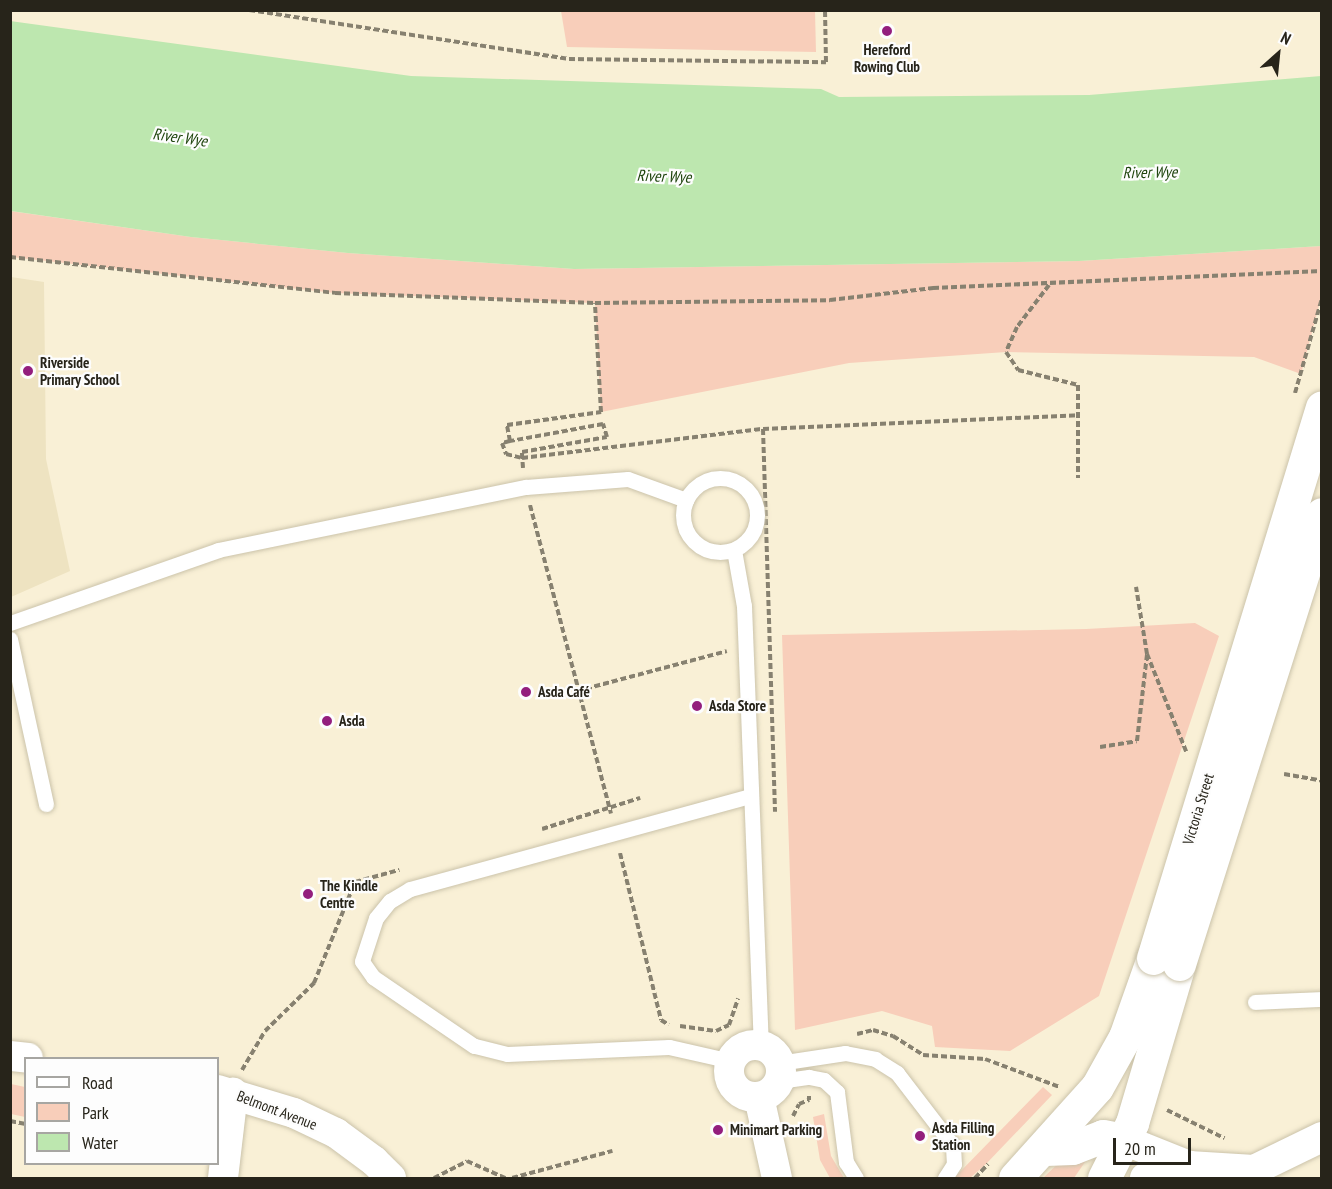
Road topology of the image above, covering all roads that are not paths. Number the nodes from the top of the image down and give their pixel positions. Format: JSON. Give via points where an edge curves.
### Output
{"nodes":[{"id":1,"x":1307,"y":404,"type":"edge"},
{"id":2,"x":686,"y":500,"type":"junction"},
{"id":3,"x":1322,"y":514,"type":"edge"},
{"id":4,"x":734,"y":550,"type":"junction"},
{"id":5,"x":10,"y":623,"type":"edge"},
{"id":6,"x":10,"y":639,"type":"edge"},
{"id":7,"x":751,"y":796,"type":"junction"},
{"id":8,"x":46,"y":804,"type":"dead end"},
{"id":9,"x":1166,"y":961,"type":"junction"},
{"id":10,"x":1322,"y":999,"type":"edge"},
{"id":11,"x":1255,"y":1002,"type":"dead end"},
{"id":12,"x":731,"y":1061,"type":"junction"},
{"id":13,"x":770,"y":1072,"type":"junction"},
{"id":14,"x":225,"y":1091,"type":"edge"},
{"id":15,"x":1322,"y":1137,"type":"edge"},
{"id":16,"x":1124,"y":1140,"type":"junction"},
{"id":17,"x":1045,"y":1149,"type":"junction"},
{"id":18,"x":1189,"y":1166,"type":"junction"},
{"id":19,"x":1252,"y":1174,"type":"edge"},
{"id":20,"x":223,"y":1179,"type":"edge"},
{"id":21,"x":391,"y":1179,"type":"edge"},
{"id":22,"x":777,"y":1179,"type":"edge"},
{"id":23,"x":856,"y":1179,"type":"edge"},
{"id":24,"x":945,"y":1179,"type":"edge"},
{"id":25,"x":1015,"y":1179,"type":"edge"},
{"id":26,"x":1104,"y":1179,"type":"edge"},
{"id":27,"x":1145,"y":1179,"type":"edge"}],
"edges":[{"from":1,"to":9,"type":"highway","name":"Victoria Street","bridge":true},
{"from":2,"to":4,"type":"lane","via":[[683,512],[690,537],[711,551]]},
{"from":2,"to":4,"type":"lane","via":[[693,489],[716,478],[729,479],[749,491],[756,524],[752,535]]},
{"from":2,"to":5,"type":"lane","via":[[628,479],[526,487],[218,550]]},
{"from":3,"to":9,"type":"highway","name":"Victoria Street","bridge":true},
{"from":4,"to":7,"type":"lane","via":[[744,606]]},
{"from":6,"to":8,"type":"lane"},
{"from":7,"to":12,"type":"lane","via":[[410,889],[390,901],[376,918],[362,962],[374,977],[474,1046],[507,1054],[669,1047]]},
{"from":7,"to":13,"type":"lane","via":[[759,998]]},
{"from":9,"to":16,"type":"highway","name":"Victoria Street"},
{"from":9,"to":17,"type":"highway","name":"Victoria Street","via":[[1097,1087]]},
{"from":10,"to":11,"type":"lane"},
{"from":12,"to":13,"type":"street","via":[[743,1048]]},
{"from":12,"to":13,"type":"street","via":[[734,1086],[745,1095]]},
{"from":13,"to":22,"type":"street"},
{"from":13,"to":23,"type":"lane","via":[[824,1080],[837,1092],[846,1162]]},
{"from":13,"to":24,"type":"lane","via":[[845,1053],[875,1059],[897,1073],[953,1146],[954,1164]]},
{"from":14,"to":20,"type":"street"},
{"from":14,"to":21,"type":"street","name":"Belmont Avenue","via":[[294,1113],[336,1133]]},
{"from":15,"to":19,"type":"street"},
{"from":16,"to":17,"type":"highway","via":[[1103,1136],[1072,1148]]},
{"from":16,"to":18,"type":"street"},
{"from":16,"to":26,"type":"highway","name":"Victoria Street"},
{"from":17,"to":25,"type":"highway","name":"Victoria Street"},
{"from":18,"to":19,"type":"street"},
{"from":18,"to":27,"type":"street"}]}
